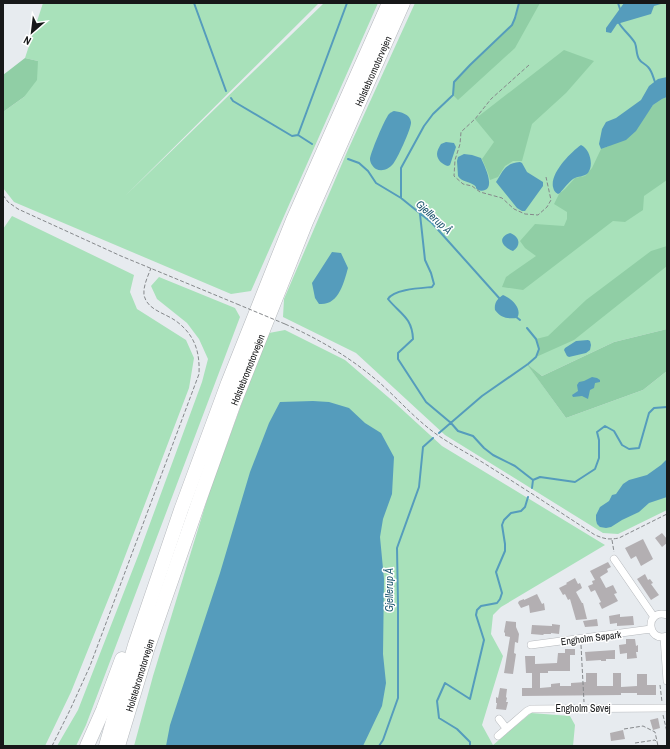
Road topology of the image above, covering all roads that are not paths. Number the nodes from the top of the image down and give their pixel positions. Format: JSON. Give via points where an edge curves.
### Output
{"nodes":[{"id":1,"x":389,"y":3,"type":"edge"},
{"id":2,"x":403,"y":3,"type":"edge"},
{"id":3,"x":200,"y":498,"type":"junction"},
{"id":4,"x":181,"y":510,"type":"junction"},
{"id":5,"x":614,"y":559,"type":"road end"},
{"id":6,"x":667,"y":615,"type":"edge"},
{"id":7,"x":654,"y":617,"type":"junction"},
{"id":8,"x":651,"y":629,"type":"junction"},
{"id":9,"x":665,"y":636,"type":"edge"},
{"id":10,"x":530,"y":645,"type":"dead end"},
{"id":11,"x":664,"y":682,"type":"edge"},
{"id":12,"x":665,"y":708,"type":"edge"},
{"id":13,"x":499,"y":719,"type":"dead end"},
{"id":14,"x":506,"y":728,"type":"junction"},
{"id":15,"x":498,"y":736,"type":"dead end"},
{"id":16,"x":87,"y":746,"type":"edge"},
{"id":17,"x":106,"y":746,"type":"edge"},
{"id":18,"x":118,"y":746,"type":"edge"},
{"id":19,"x":128,"y":746,"type":"edge"}],
"edges":[{"from":1,"to":4,"type":"highway","name":"Holstebromotorvejen","via":[[293,220]]},
{"from":2,"to":3,"type":"highway","name":"Holstebromotorvejen","via":[[306,222],[234,403]]},
{"from":3,"to":18,"type":"highway","name":"Holstebromotorvejen","via":[[147,650]]},
{"from":3,"to":19,"type":"highway"},
{"from":4,"to":16,"type":"highway"},
{"from":4,"to":17,"type":"highway","name":"Holstebromotorvejen","via":[[135,645]]},
{"from":5,"to":7,"type":"street"},
{"from":6,"to":7,"type":"street"},
{"from":7,"to":8,"type":"street"},
{"from":8,"to":9,"type":"street","via":[[656,635]]},
{"from":8,"to":10,"type":"street","name":"Engholm Søpark"},
{"from":9,"to":11,"type":"street"},
{"from":12,"to":14,"type":"street","name":"Engholm Søvej","via":[[531,709]]},
{"from":13,"to":14,"type":"street"},
{"from":14,"to":15,"type":"street","name":"Engholm Søvej"}]}
